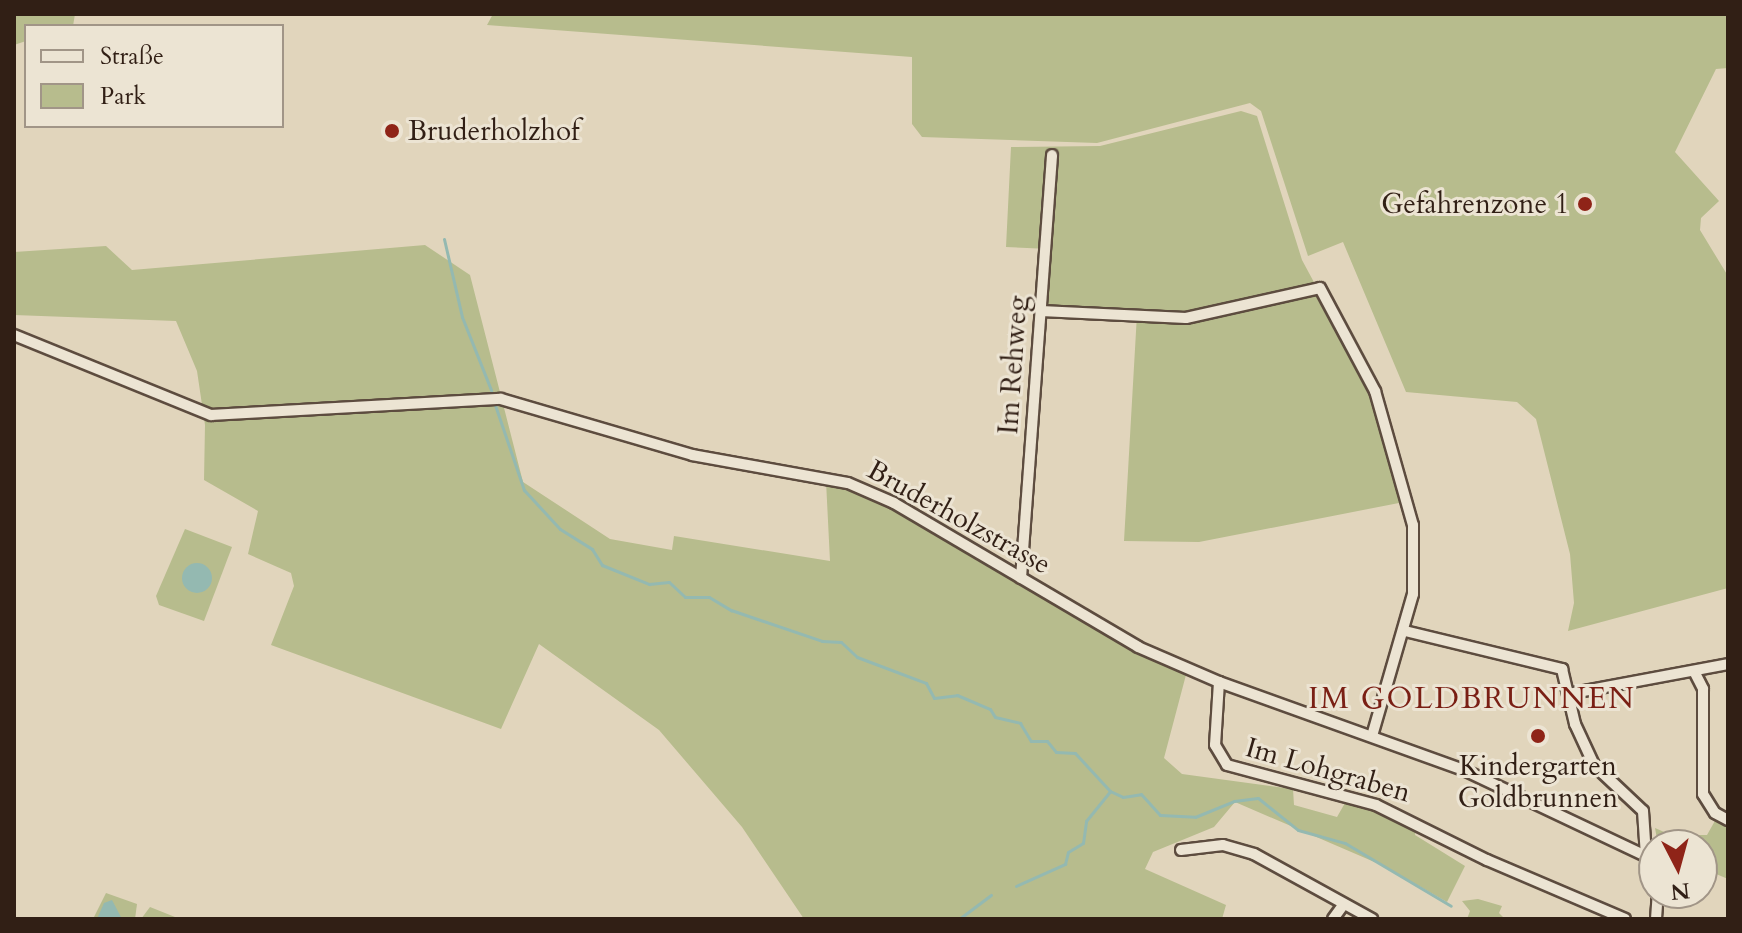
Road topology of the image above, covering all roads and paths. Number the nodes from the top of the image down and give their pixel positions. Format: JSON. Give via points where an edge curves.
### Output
{"nodes":[{"id":1,"x":1052,"y":155,"type":"dead end"},
{"id":2,"x":1041,"y":311,"type":"junction"},
{"id":3,"x":14,"y":335,"type":"edge"},
{"id":4,"x":1021,"y":578,"type":"junction"},
{"id":5,"x":1405,"y":631,"type":"junction"},
{"id":6,"x":1728,"y":664,"type":"edge"},
{"id":7,"x":1695,"y":673,"type":"junction"},
{"id":8,"x":1219,"y":682,"type":"junction"},
{"id":9,"x":1568,"y":694,"type":"junction"},
{"id":10,"x":1372,"y":736,"type":"junction"},
{"id":11,"x":1728,"y":820,"type":"edge"},
{"id":12,"x":1646,"y":829,"type":"edge"},
{"id":13,"x":1181,"y":850,"type":"dead end"},
{"id":14,"x":1638,"y":855,"type":"edge"},
{"id":15,"x":1343,"y":905,"type":"junction"},
{"id":16,"x":1333,"y":919,"type":"edge"},
{"id":17,"x":1372,"y":919,"type":"edge"},
{"id":18,"x":1625,"y":919,"type":"edge"}],
"edges":[{"from":1,"to":2,"type":"street","name":"Im Rehweg"},
{"from":2,"to":4,"type":"street","name":"Im Rehweg"},
{"from":2,"to":5,"type":"street","via":[[1186,318],[1320,288],[1375,391],[1413,525],[1413,594]]},
{"from":3,"to":4,"type":"street","name":"Bruderholzstrasse","via":[[211,415],[501,399],[692,455],[832,478],[894,503]]},
{"from":4,"to":8,"type":"street","name":"Bruderholzstrasse","via":[[1109,632]]},
{"from":5,"to":9,"type":"street","via":[[1562,669]]},
{"from":5,"to":10,"type":"street"},
{"from":6,"to":7,"type":"street"},
{"from":7,"to":9,"type":"street"},
{"from":7,"to":11,"type":"street","via":[[1703,689],[1703,794],[1715,813]]},
{"from":8,"to":10,"type":"street","name":"Bruderholzstrasse"},
{"from":8,"to":18,"type":"street","name":"Im Lohgraben","via":[[1215,745],[1227,765],[1335,792],[1417,821],[1469,852]]},
{"from":9,"to":12,"type":"street","via":[[1594,765],[1643,811]]},
{"from":10,"to":14,"type":"street","name":"Bruderholzstrasse","via":[[1464,770]]},
{"from":13,"to":15,"type":"street","via":[[1223,845],[1254,854]]},
{"from":15,"to":16,"type":"street"},
{"from":15,"to":17,"type":"street"}]}
